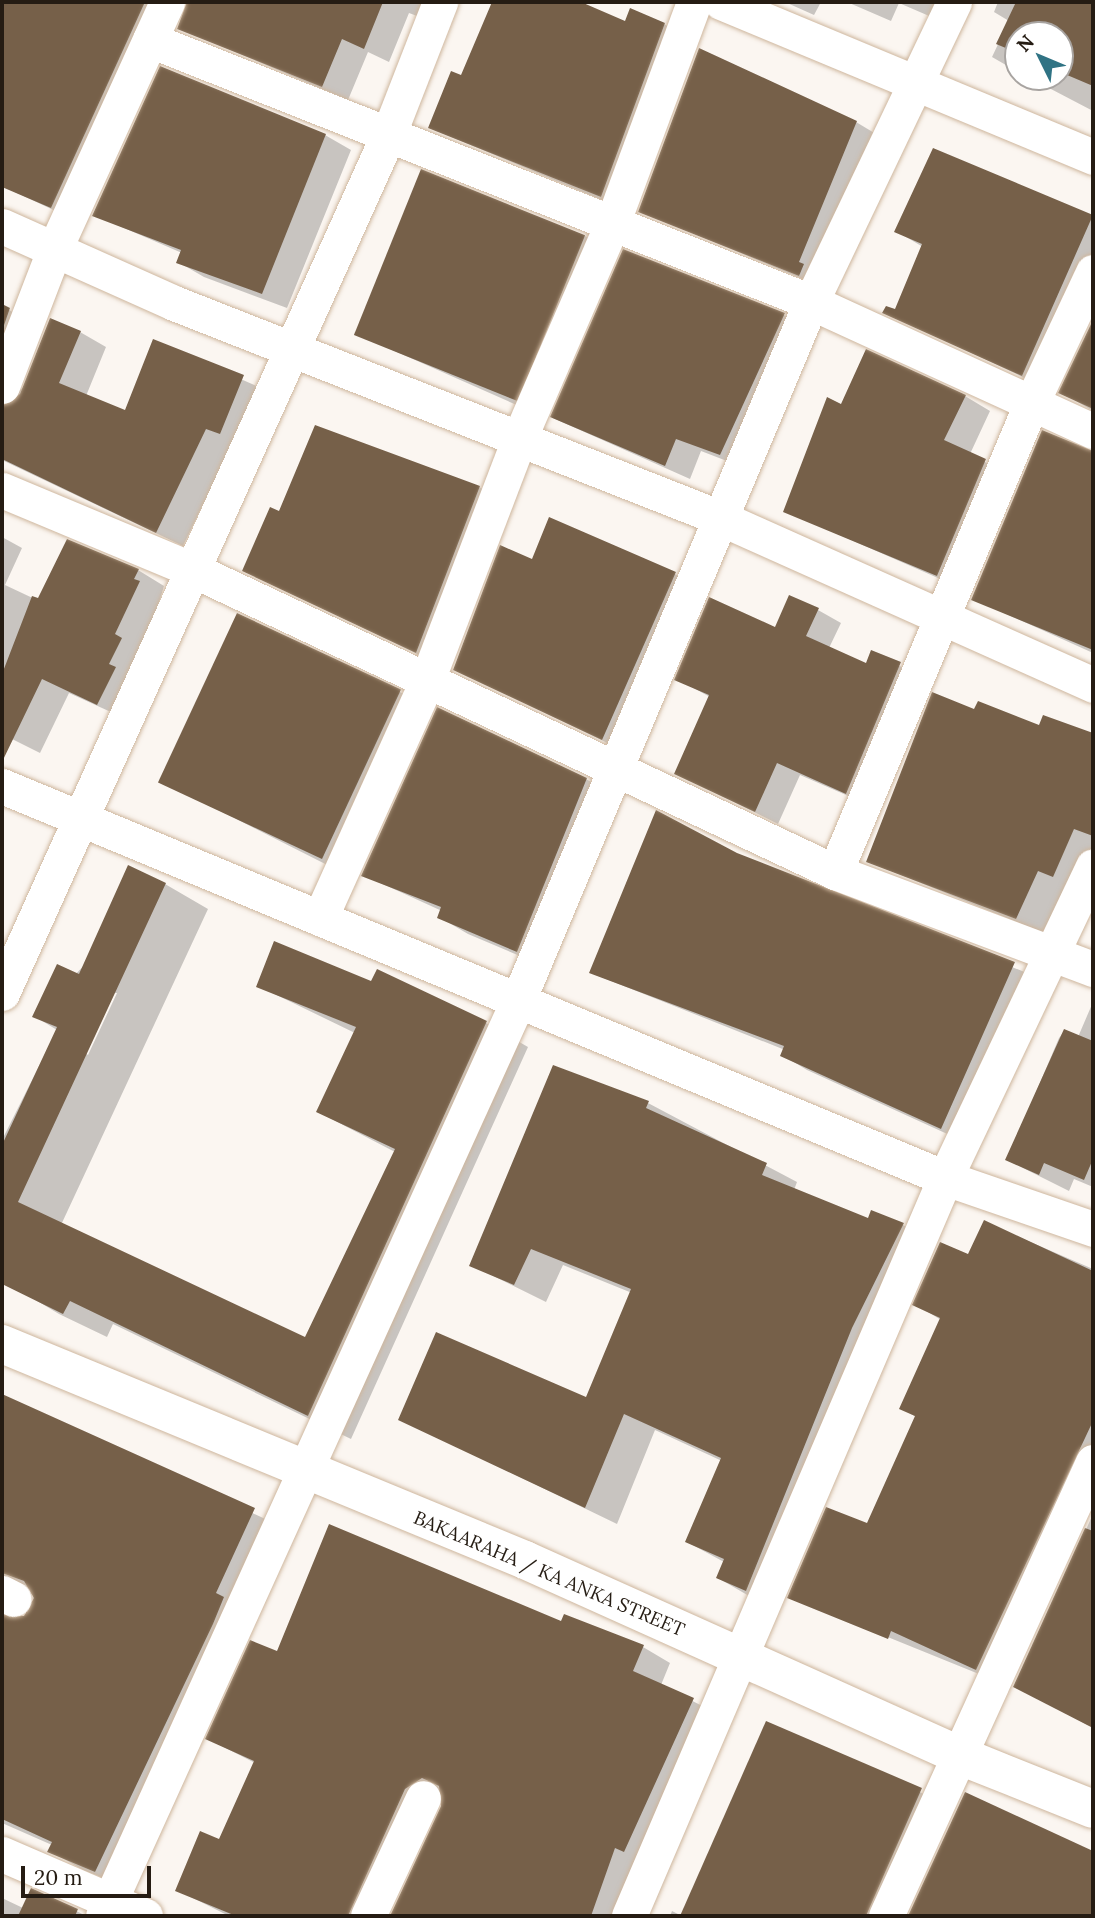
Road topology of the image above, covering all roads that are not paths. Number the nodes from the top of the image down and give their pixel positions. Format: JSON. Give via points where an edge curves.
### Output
{"nodes":[{"id":1,"x":167,"y":2,"type":"edge"},
{"id":2,"x":440,"y":2,"type":"edge"},
{"id":3,"x":694,"y":2,"type":"edge"},
{"id":4,"x":721,"y":2,"type":"edge"},
{"id":5,"x":954,"y":2,"type":"edge"},
{"id":6,"x":150,"y":40,"type":"junction"},
{"id":7,"x":918,"y":81,"type":"junction"},
{"id":8,"x":388,"y":133,"type":"junction"},
{"id":9,"x":1093,"y":158,"type":"edge"},
{"id":10,"x":612,"y":224,"type":"junction"},
{"id":11,"x":2,"y":226,"type":"edge"},
{"id":12,"x":55,"y":248,"type":"junction"},
{"id":13,"x":1093,"y":272,"type":"edge"},
{"id":14,"x":811,"y":302,"type":"junction"},
{"id":15,"x":288,"y":347,"type":"junction"},
{"id":16,"x":2,"y":387,"type":"edge"},
{"id":17,"x":1031,"y":404,"type":"junction"},
{"id":18,"x":1093,"y":431,"type":"edge"},
{"id":19,"x":519,"y":439,"type":"junction"},
{"id":20,"x":2,"y":489,"type":"edge"},
{"id":21,"x":718,"y":517,"type":"junction"},
{"id":22,"x":191,"y":569,"type":"junction"},
{"id":23,"x":939,"y":619,"type":"junction"},
{"id":24,"x":426,"y":683,"type":"junction"},
{"id":25,"x":1093,"y":685,"type":"edge"},
{"id":26,"x":618,"y":770,"type":"junction"},
{"id":27,"x":2,"y":786,"type":"edge"},
{"id":28,"x":79,"y":822,"type":"junction"},
{"id":29,"x":1093,"y":866,"type":"edge"},
{"id":30,"x":835,"y":872,"type":"junction"},
{"id":31,"x":320,"y":918,"type":"junction"},
{"id":32,"x":1056,"y":953,"type":"junction"},
{"id":33,"x":1093,"y":969,"type":"edge"},
{"id":34,"x":2,"y":993,"type":"edge"},
{"id":35,"x":517,"y":1003,"type":"junction"},
{"id":36,"x":945,"y":1178,"type":"junction"},
{"id":37,"x":1093,"y":1229,"type":"edge"},
{"id":38,"x":2,"y":1344,"type":"edge"},
{"id":39,"x":1093,"y":1462,"type":"edge"},
{"id":40,"x":302,"y":1473,"type":"junction"},
{"id":41,"x":738,"y":1654,"type":"junction"},
{"id":42,"x":958,"y":1755,"type":"junction"},
{"id":43,"x":423,"y":1798,"type":"dead end"},
{"id":44,"x":1093,"y":1809,"type":"edge"},
{"id":45,"x":2,"y":1854,"type":"edge"},
{"id":46,"x":105,"y":1909,"type":"edge"},
{"id":47,"x":145,"y":1916,"type":"edge"},
{"id":48,"x":368,"y":1916,"type":"edge"},
{"id":49,"x":629,"y":1916,"type":"edge"},
{"id":50,"x":886,"y":1916,"type":"edge"}],
"edges":[{"from":1,"to":6,"type":"street"},
{"from":2,"to":8,"type":"street"},
{"from":3,"to":10,"type":"street"},
{"from":4,"to":7,"type":"street"},
{"from":5,"to":7,"type":"street"},
{"from":6,"to":8,"type":"street"},
{"from":6,"to":12,"type":"street"},
{"from":7,"to":9,"type":"street"},
{"from":7,"to":14,"type":"street"},
{"from":8,"to":10,"type":"street"},
{"from":8,"to":15,"type":"street"},
{"from":10,"to":14,"type":"street"},
{"from":10,"to":19,"type":"street"},
{"from":11,"to":12,"type":"street"},
{"from":12,"to":15,"type":"street"},
{"from":12,"to":16,"type":"street"},
{"from":13,"to":17,"type":"street"},
{"from":14,"to":17,"type":"street"},
{"from":14,"to":21,"type":"street"},
{"from":15,"to":19,"type":"street"},
{"from":15,"to":22,"type":"street"},
{"from":17,"to":18,"type":"street"},
{"from":17,"to":23,"type":"street"},
{"from":19,"to":21,"type":"street"},
{"from":19,"to":24,"type":"street"},
{"from":20,"to":22,"type":"street"},
{"from":21,"to":23,"type":"street"},
{"from":21,"to":26,"type":"street"},
{"from":22,"to":24,"type":"street"},
{"from":22,"to":28,"type":"street"},
{"from":23,"to":25,"type":"street"},
{"from":23,"to":30,"type":"street"},
{"from":24,"to":26,"type":"street"},
{"from":24,"to":31,"type":"street"},
{"from":26,"to":30,"type":"street"},
{"from":26,"to":35,"type":"street"},
{"from":27,"to":28,"type":"street"},
{"from":28,"to":31,"type":"street"},
{"from":28,"to":34,"type":"street"},
{"from":29,"to":32,"type":"street"},
{"from":30,"to":32,"type":"street"},
{"from":31,"to":35,"type":"street"},
{"from":32,"to":33,"type":"street"},
{"from":32,"to":36,"type":"street"},
{"from":35,"to":36,"type":"street"},
{"from":35,"to":40,"type":"street"},
{"from":36,"to":37,"type":"street"},
{"from":36,"to":41,"type":"street"},
{"from":38,"to":40,"type":"street","name":"BAKAARAHA / KA ANKA STREET"},
{"from":39,"to":42,"type":"street","via":[[1017,1639]]},
{"from":40,"to":41,"type":"street","name":"BAKAARAHA / KA ANKA STREET","via":[[524,1560]]},
{"from":40,"to":46,"type":"street"},
{"from":41,"to":42,"type":"street","name":"BAKAARAHA / KA ANKA STREET"},
{"from":41,"to":49,"type":"street"},
{"from":42,"to":44,"type":"street","name":"BAKAARAHA / KA ANKA STREET"},
{"from":42,"to":50,"type":"street"},
{"from":43,"to":48,"type":"street"},
{"from":45,"to":46,"type":"street"},
{"from":46,"to":47,"type":"street"}]}
